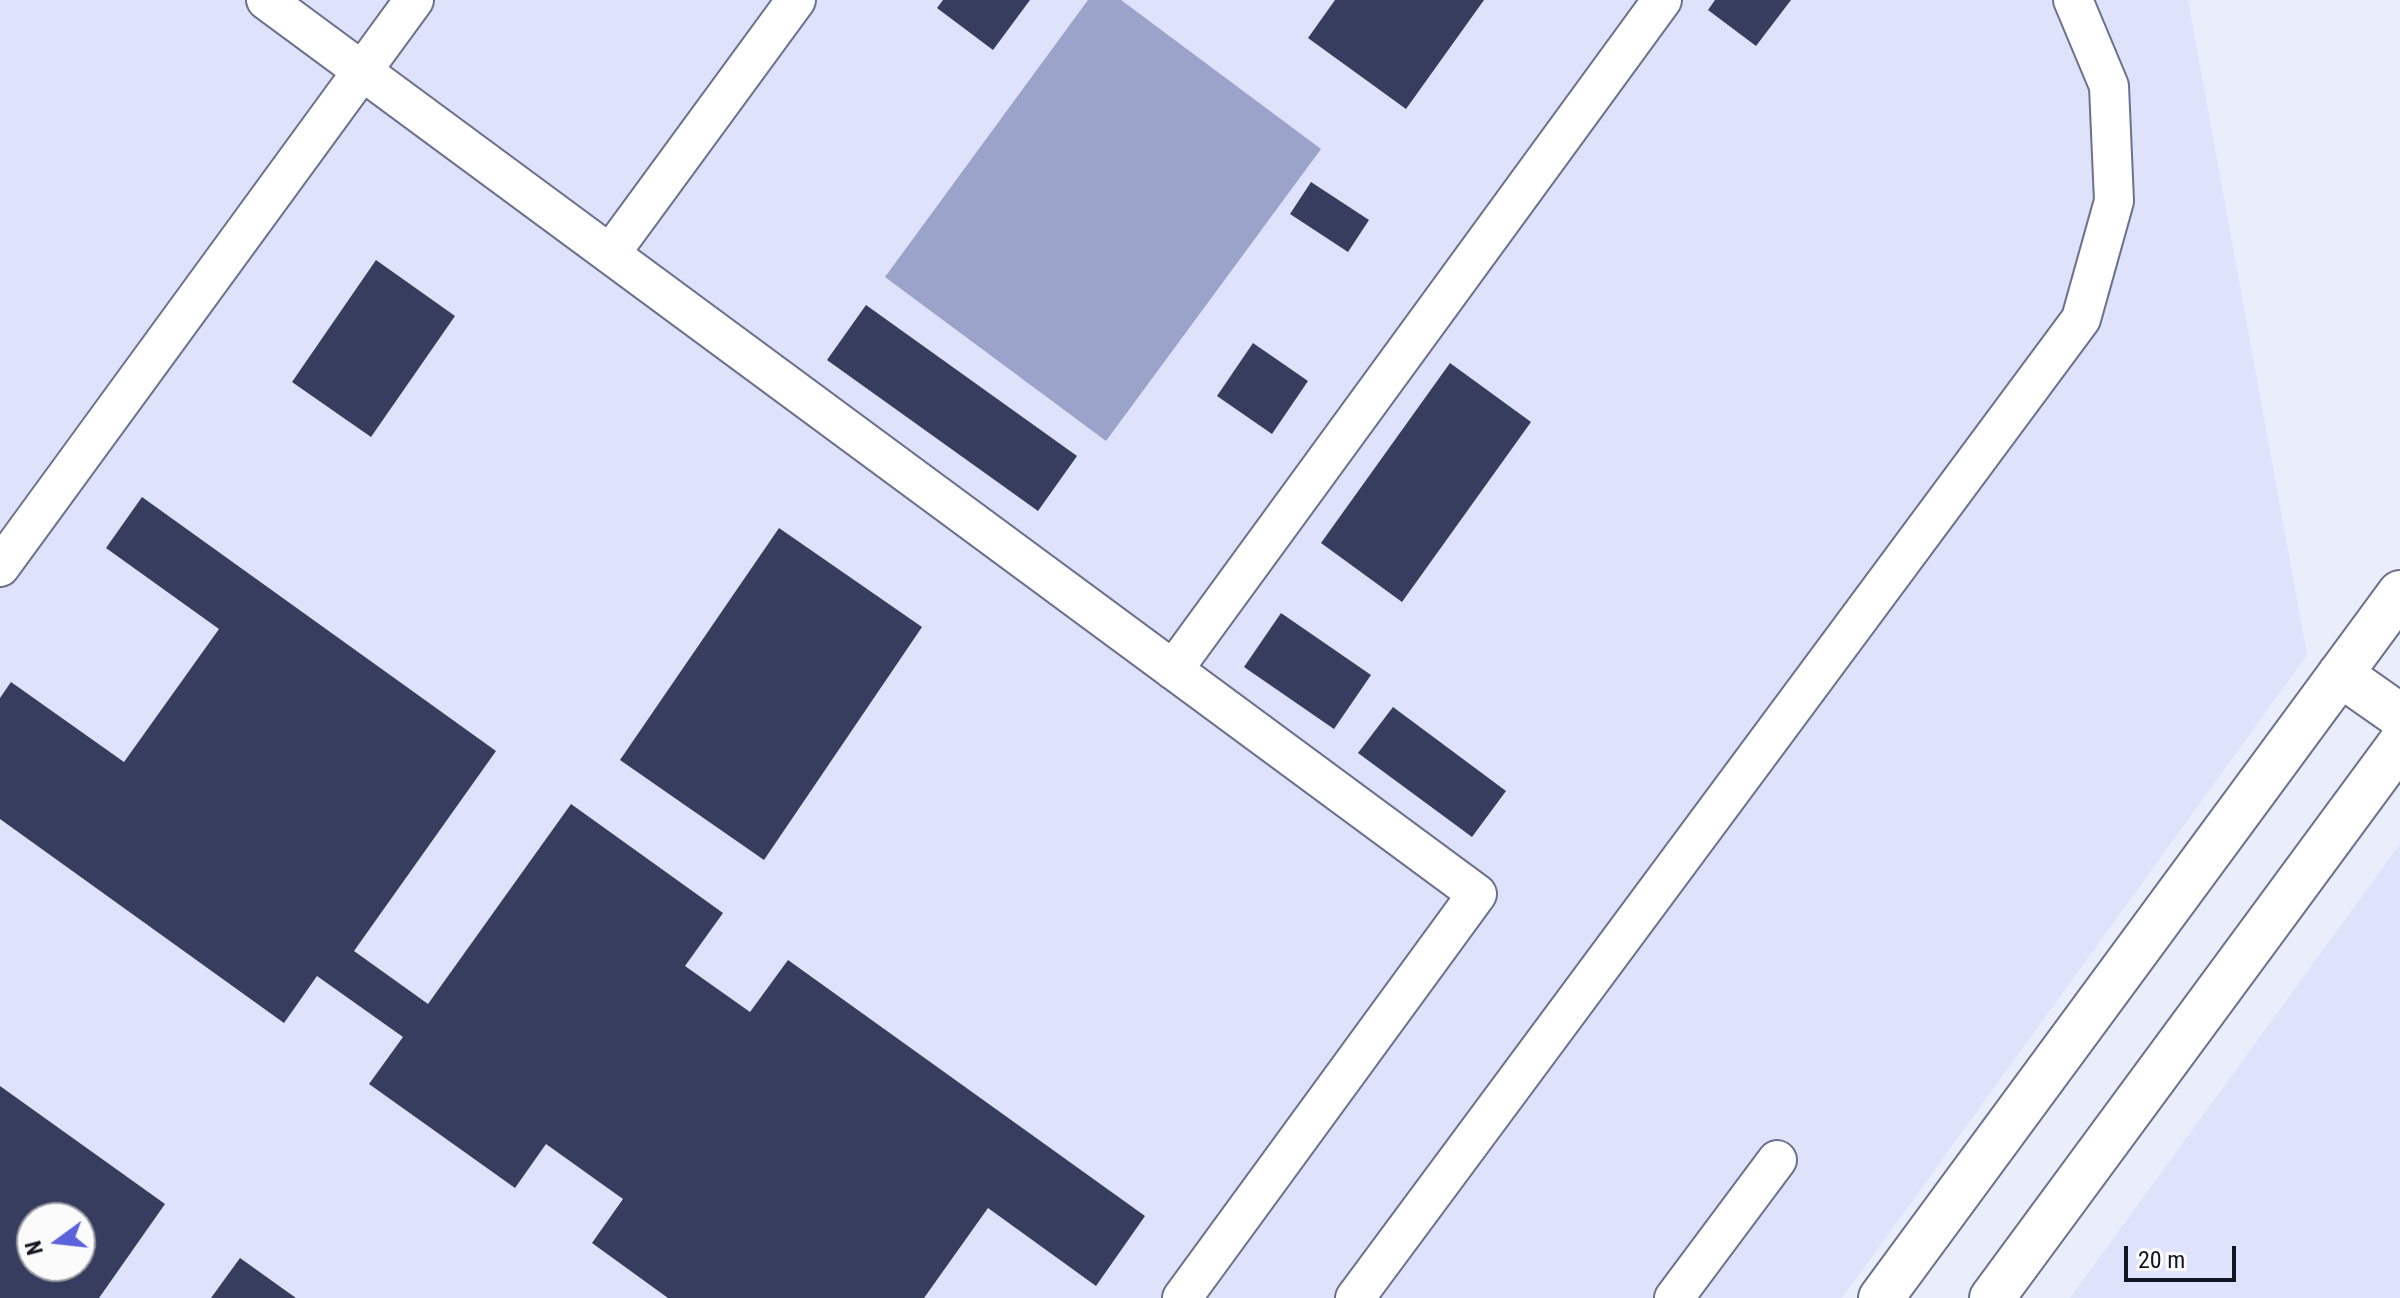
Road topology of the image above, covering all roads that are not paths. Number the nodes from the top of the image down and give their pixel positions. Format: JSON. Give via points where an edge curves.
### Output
{"nodes":[{"id":1,"x":266,"y":0,"type":"edge"},
{"id":2,"x":414,"y":0,"type":"edge"},
{"id":3,"x":796,"y":0,"type":"edge"},
{"id":4,"x":1662,"y":0,"type":"edge"},
{"id":5,"x":2073,"y":0,"type":"edge"},
{"id":6,"x":362,"y":71,"type":"junction"},
{"id":7,"x":610,"y":254,"type":"junction"},
{"id":8,"x":0,"y":567,"type":"edge"},
{"id":9,"x":2400,"y":593,"type":"edge"},
{"id":10,"x":1173,"y":670,"type":"junction"},
{"id":11,"x":2340,"y":674,"type":"junction"},
{"id":12,"x":2400,"y":716,"type":"edge"},
{"id":13,"x":2400,"y":744,"type":"edge"},
{"id":14,"x":1777,"y":1160,"type":"dead end"},
{"id":15,"x":1182,"y":1298,"type":"edge"},
{"id":16,"x":1355,"y":1298,"type":"edge"},
{"id":17,"x":1674,"y":1298,"type":"edge"},
{"id":18,"x":1881,"y":1298,"type":"edge"},
{"id":19,"x":1992,"y":1298,"type":"edge"}],
"edges":[{"from":1,"to":6,"type":"street"},
{"from":2,"to":6,"type":"street"},
{"from":3,"to":7,"type":"street"},
{"from":4,"to":10,"type":"street"},
{"from":5,"to":16,"type":"street","via":[[2109,86],[2114,201],[2081,319]]},
{"from":6,"to":7,"type":"street"},
{"from":6,"to":8,"type":"street"},
{"from":7,"to":10,"type":"street"},
{"from":9,"to":11,"type":"street"},
{"from":10,"to":15,"type":"street","via":[[1477,894]]},
{"from":11,"to":12,"type":"street"},
{"from":11,"to":18,"type":"street"},
{"from":13,"to":19,"type":"street"},
{"from":14,"to":17,"type":"street"}]}
